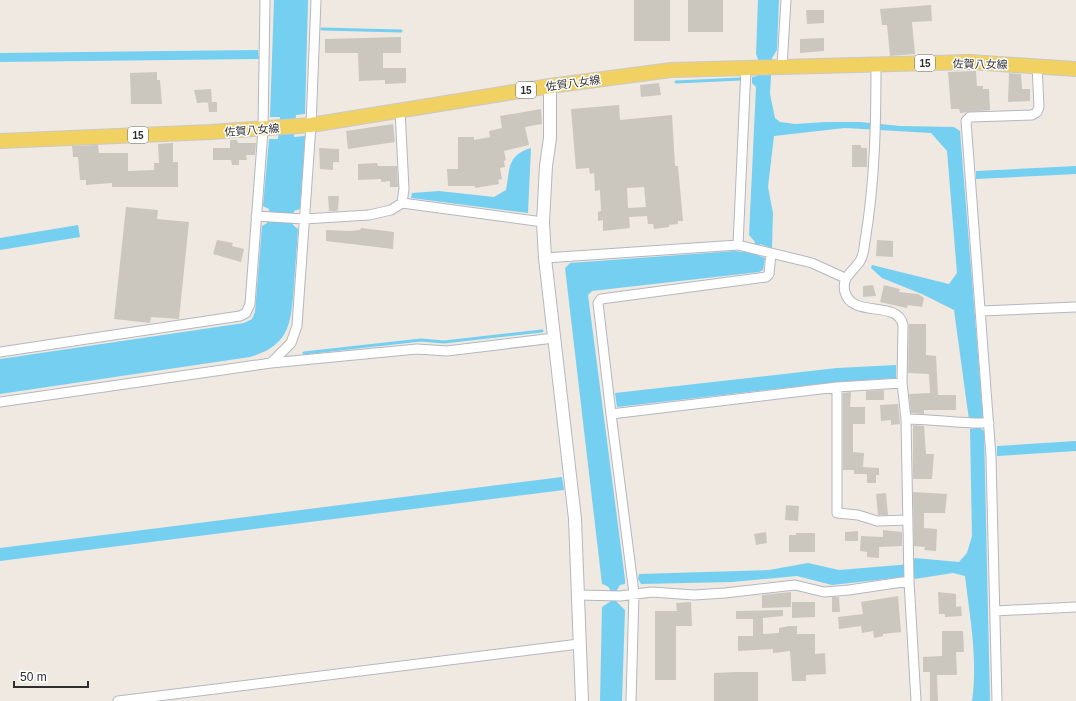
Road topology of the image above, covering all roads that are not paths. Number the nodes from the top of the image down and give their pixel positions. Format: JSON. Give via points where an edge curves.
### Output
{"nodes":[{"id":1,"x":265,"y":0,"type":"edge"},
{"id":2,"x":316,"y":0,"type":"edge"},
{"id":3,"x":786,"y":0,"type":"edge"},
{"id":4,"x":876,"y":64,"type":"junction"},
{"id":5,"x":1076,"y":64,"type":"edge"},
{"id":6,"x":1037,"y":65,"type":"junction"},
{"id":7,"x":778,"y":67,"type":"junction"},
{"id":8,"x":1059,"y":67,"type":"junction"},
{"id":9,"x":751,"y":68,"type":"junction"},
{"id":10,"x":1076,"y":69,"type":"edge"},
{"id":11,"x":550,"y":86,"type":"junction"},
{"id":12,"x":400,"y":110,"type":"junction"},
{"id":13,"x":305,"y":125,"type":"junction"},
{"id":14,"x":269,"y":129,"type":"junction"},
{"id":15,"x":0,"y":141,"type":"edge"},
{"id":16,"x":402,"y":203,"type":"junction"},
{"id":17,"x":256,"y":216,"type":"junction"},
{"id":18,"x":304,"y":220,"type":"junction"},
{"id":19,"x":543,"y":222,"type":"junction"},
{"id":20,"x":738,"y":245,"type":"junction"},
{"id":21,"x":771,"y":253,"type":"junction"},
{"id":22,"x":545,"y":258,"type":"junction"},
{"id":23,"x":845,"y":278,"type":"junction"},
{"id":24,"x":1076,"y":307,"type":"edge"},
{"id":25,"x":982,"y":312,"type":"junction"},
{"id":26,"x":554,"y":338,"type":"junction"},
{"id":27,"x":0,"y":352,"type":"edge"},
{"id":28,"x":271,"y":363,"type":"junction"},
{"id":29,"x":902,"y":383,"type":"junction"},
{"id":30,"x":838,"y":387,"type":"junction"},
{"id":31,"x":0,"y":402,"type":"edge"},
{"id":32,"x":611,"y":414,"type":"junction"},
{"id":33,"x":906,"y":419,"type":"junction"},
{"id":34,"x":982,"y":424,"type":"junction"},
{"id":35,"x":908,"y":520,"type":"junction"},
{"id":36,"x":909,"y":580,"type":"junction"},
{"id":37,"x":634,"y":593,"type":"junction"},
{"id":38,"x":578,"y":595,"type":"junction"},
{"id":39,"x":1076,"y":607,"type":"edge"},
{"id":40,"x":995,"y":611,"type":"junction"},
{"id":41,"x":579,"y":644,"type":"junction"},
{"id":42,"x":118,"y":701,"type":"edge"},
{"id":43,"x":582,"y":701,"type":"edge"},
{"id":44,"x":631,"y":701,"type":"edge"},
{"id":45,"x":916,"y":701,"type":"edge"},
{"id":46,"x":997,"y":701,"type":"edge"}],
"edges":[{"from":1,"to":14,"type":"street"},
{"from":2,"to":13,"type":"street"},
{"from":3,"to":7,"type":"street"},
{"from":4,"to":6,"type":"main road","name":"佐賀八女線","number":"15","via":[[970,62]]},
{"from":4,"to":7,"type":"main road","name":"佐賀八女線","number":"15"},
{"from":4,"to":23,"type":"street","via":[[876,131],[868,220],[862,257]]},
{"from":5,"to":8,"type":"street"},
{"from":6,"to":8,"type":"main road","name":"佐賀八女線","number":"15"},
{"from":6,"to":25,"type":"street","via":[[1037,112],[1032,115],[970,117],[966,121]]},
{"from":7,"to":9,"type":"main road","name":"佐賀八女線","number":"15"},
{"from":8,"to":10,"type":"main road","name":"佐賀八女線","number":"15"},
{"from":9,"to":11,"type":"main road","name":"佐賀八女線","number":"15","via":[[671,70]]},
{"from":9,"to":20,"type":"street"},
{"from":11,"to":12,"type":"main road","name":"佐賀八女線","number":"15"},
{"from":11,"to":19,"type":"street","via":[[550,138]]},
{"from":12,"to":13,"type":"main road","name":"佐賀八女線","number":"15"},
{"from":12,"to":16,"type":"street","via":[[404,189]]},
{"from":13,"to":14,"type":"main road","name":"佐賀八女線","number":"15"},
{"from":13,"to":18,"type":"street"},
{"from":14,"to":15,"type":"main road","name":"佐賀八女線","number":"15"},
{"from":14,"to":17,"type":"street"},
{"from":16,"to":18,"type":"street","via":[[391,210],[369,214]]},
{"from":16,"to":19,"type":"street"},
{"from":17,"to":18,"type":"street"},
{"from":17,"to":27,"type":"street","via":[[250,304],[246,313],[240,316]]},
{"from":18,"to":28,"type":"street","via":[[297,326],[291,343]]},
{"from":19,"to":22,"type":"street"},
{"from":20,"to":21,"type":"street"},
{"from":20,"to":22,"type":"street"},
{"from":21,"to":23,"type":"street","via":[[812,263]]},
{"from":21,"to":32,"type":"street","via":[[769,274],[766,277],[601,299],[598,303]]},
{"from":22,"to":26,"type":"street"},
{"from":23,"to":29,"type":"street","via":[[845,294],[850,302],[861,307],[896,313],[902,318]]},
{"from":24,"to":25,"type":"street"},
{"from":25,"to":34,"type":"street"},
{"from":26,"to":28,"type":"street","via":[[447,352],[417,348]]},
{"from":26,"to":38,"type":"street","via":[[575,519]]},
{"from":28,"to":31,"type":"street"},
{"from":29,"to":30,"type":"street"},
{"from":29,"to":33,"type":"street"},
{"from":30,"to":32,"type":"street"},
{"from":30,"to":35,"type":"street","via":[[837,513],[858,515],[877,521]]},
{"from":32,"to":37,"type":"street"},
{"from":33,"to":34,"type":"street"},
{"from":33,"to":35,"type":"street"},
{"from":34,"to":40,"type":"street"},
{"from":35,"to":36,"type":"street"},
{"from":36,"to":37,"type":"street","via":[[824,592],[796,585],[694,595]]},
{"from":36,"to":45,"type":"street"},
{"from":37,"to":38,"type":"street","via":[[620,596]]},
{"from":37,"to":44,"type":"street"},
{"from":38,"to":41,"type":"street"},
{"from":39,"to":40,"type":"street"},
{"from":40,"to":46,"type":"street"},
{"from":41,"to":42,"type":"street"},
{"from":41,"to":43,"type":"street"}]}
